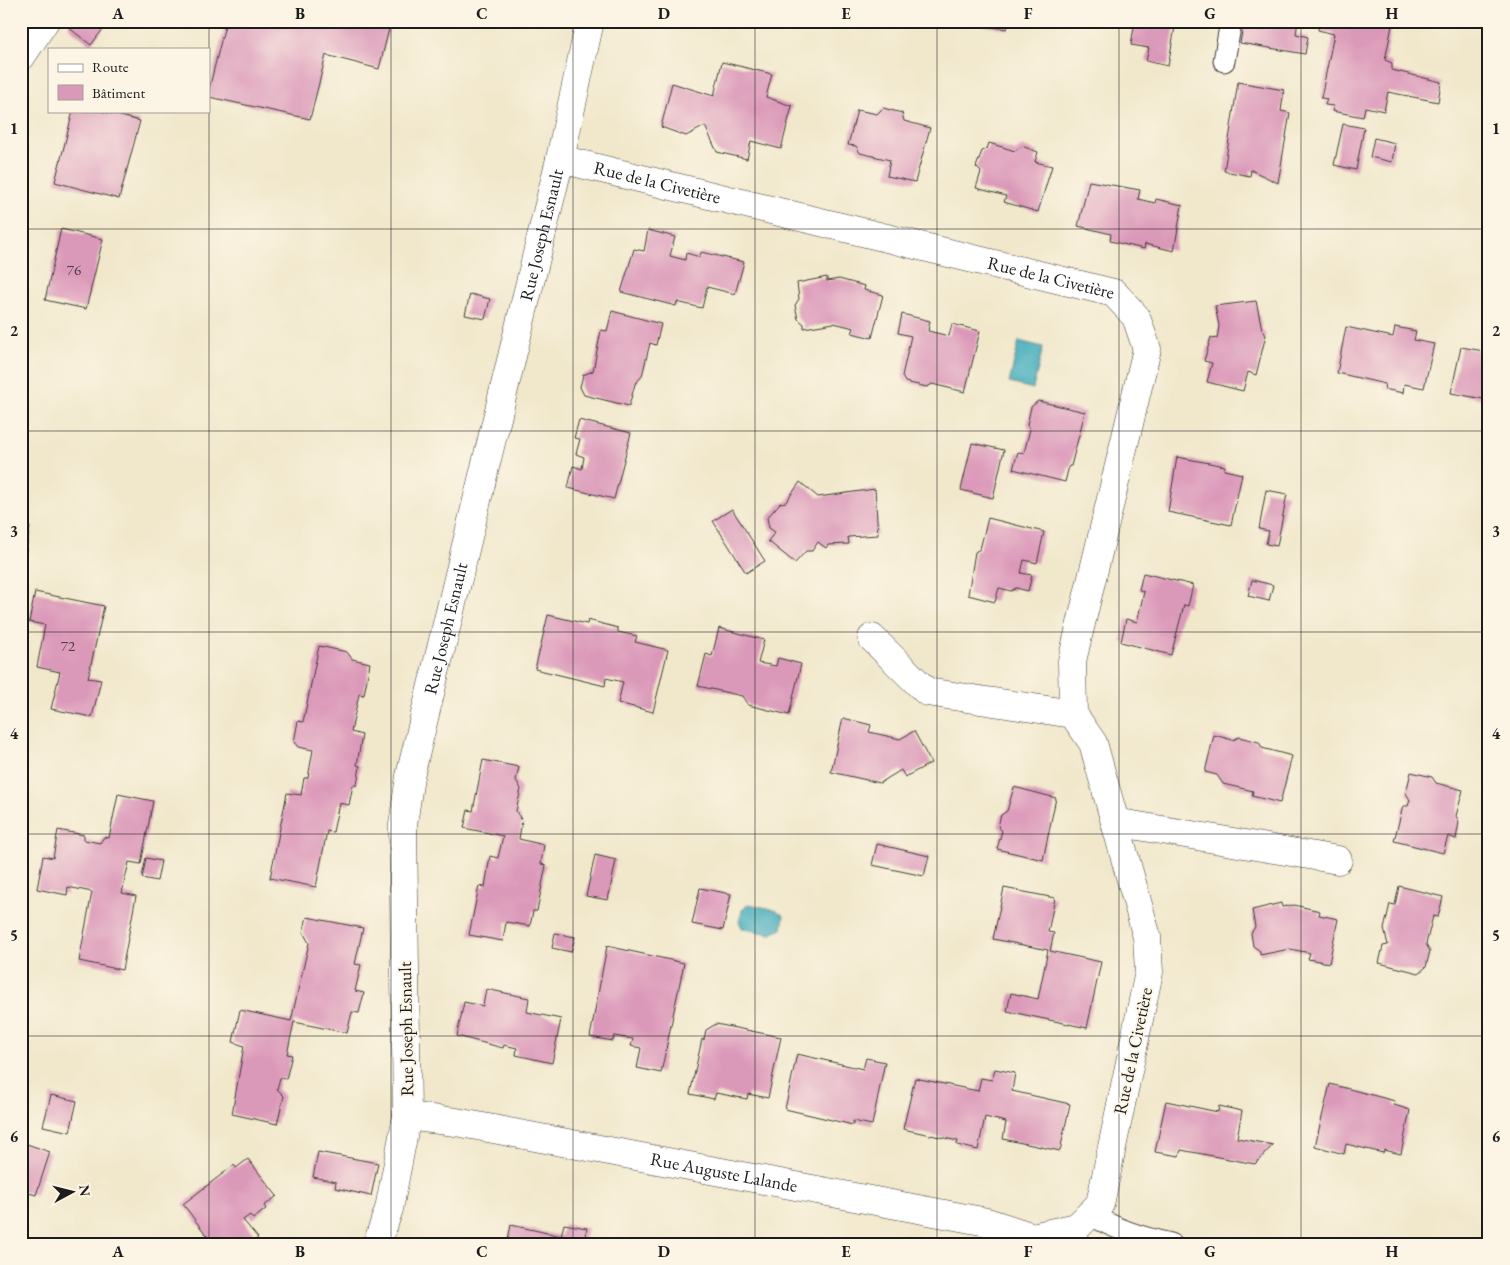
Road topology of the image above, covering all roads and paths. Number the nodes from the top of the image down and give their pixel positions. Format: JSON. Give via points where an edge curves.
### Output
{"nodes":[{"id":1,"x":45,"y":21,"type":"edge"},
{"id":2,"x":590,"y":21,"type":"edge"},
{"id":3,"x":1231,"y":21,"type":"edge"},
{"id":4,"x":21,"y":58,"type":"edge"},
{"id":5,"x":1224,"y":62,"type":"dead end"},
{"id":6,"x":560,"y":159,"type":"junction"},
{"id":7,"x":872,"y":638,"type":"dead end"},
{"id":8,"x":1073,"y":714,"type":"junction"},
{"id":9,"x":1116,"y":822,"type":"junction"},
{"id":10,"x":1338,"y":860,"type":"dead end"},
{"id":11,"x":407,"y":1116,"type":"junction"},
{"id":12,"x":1090,"y":1214,"type":"junction"},
{"id":13,"x":1032,"y":1241,"type":"edge"},
{"id":14,"x":377,"y":1244,"type":"edge"},
{"id":15,"x":1171,"y":1244,"type":"edge"}],
"edges":[{"from":1,"to":4,"type":"street"},
{"from":2,"to":6,"type":"street","name":"Rue Joseph Esnault"},
{"from":3,"to":5,"type":"lane"},
{"from":6,"to":8,"type":"street","name":"Rue de la Civetière","via":[[1114,293],[1131,311],[1147,349],[1072,661]]},
{"from":6,"to":11,"type":"street","name":"Rue Joseph Esnault","via":[[410,776],[403,825]]},
{"from":7,"to":8,"type":"street","via":[[927,692]]},
{"from":8,"to":9,"type":"street","name":"Rue de la Civetière","via":[[1093,743]]},
{"from":9,"to":10,"type":"street"},
{"from":9,"to":12,"type":"street","name":"Rue de la Civetière","via":[[1147,937],[1149,972],[1100,1204]]},
{"from":11,"to":13,"type":"street","name":"Rue Auguste Lalande","via":[[456,1122],[978,1220]]},
{"from":11,"to":14,"type":"street","name":"Rue Joseph Esnault","via":[[389,1209]]},
{"from":12,"to":13,"type":"street","name":"Rue de la Civetière","via":[[1077,1227]]},
{"from":12,"to":15,"type":"lane","via":[[1107,1225],[1138,1237]]}]}
